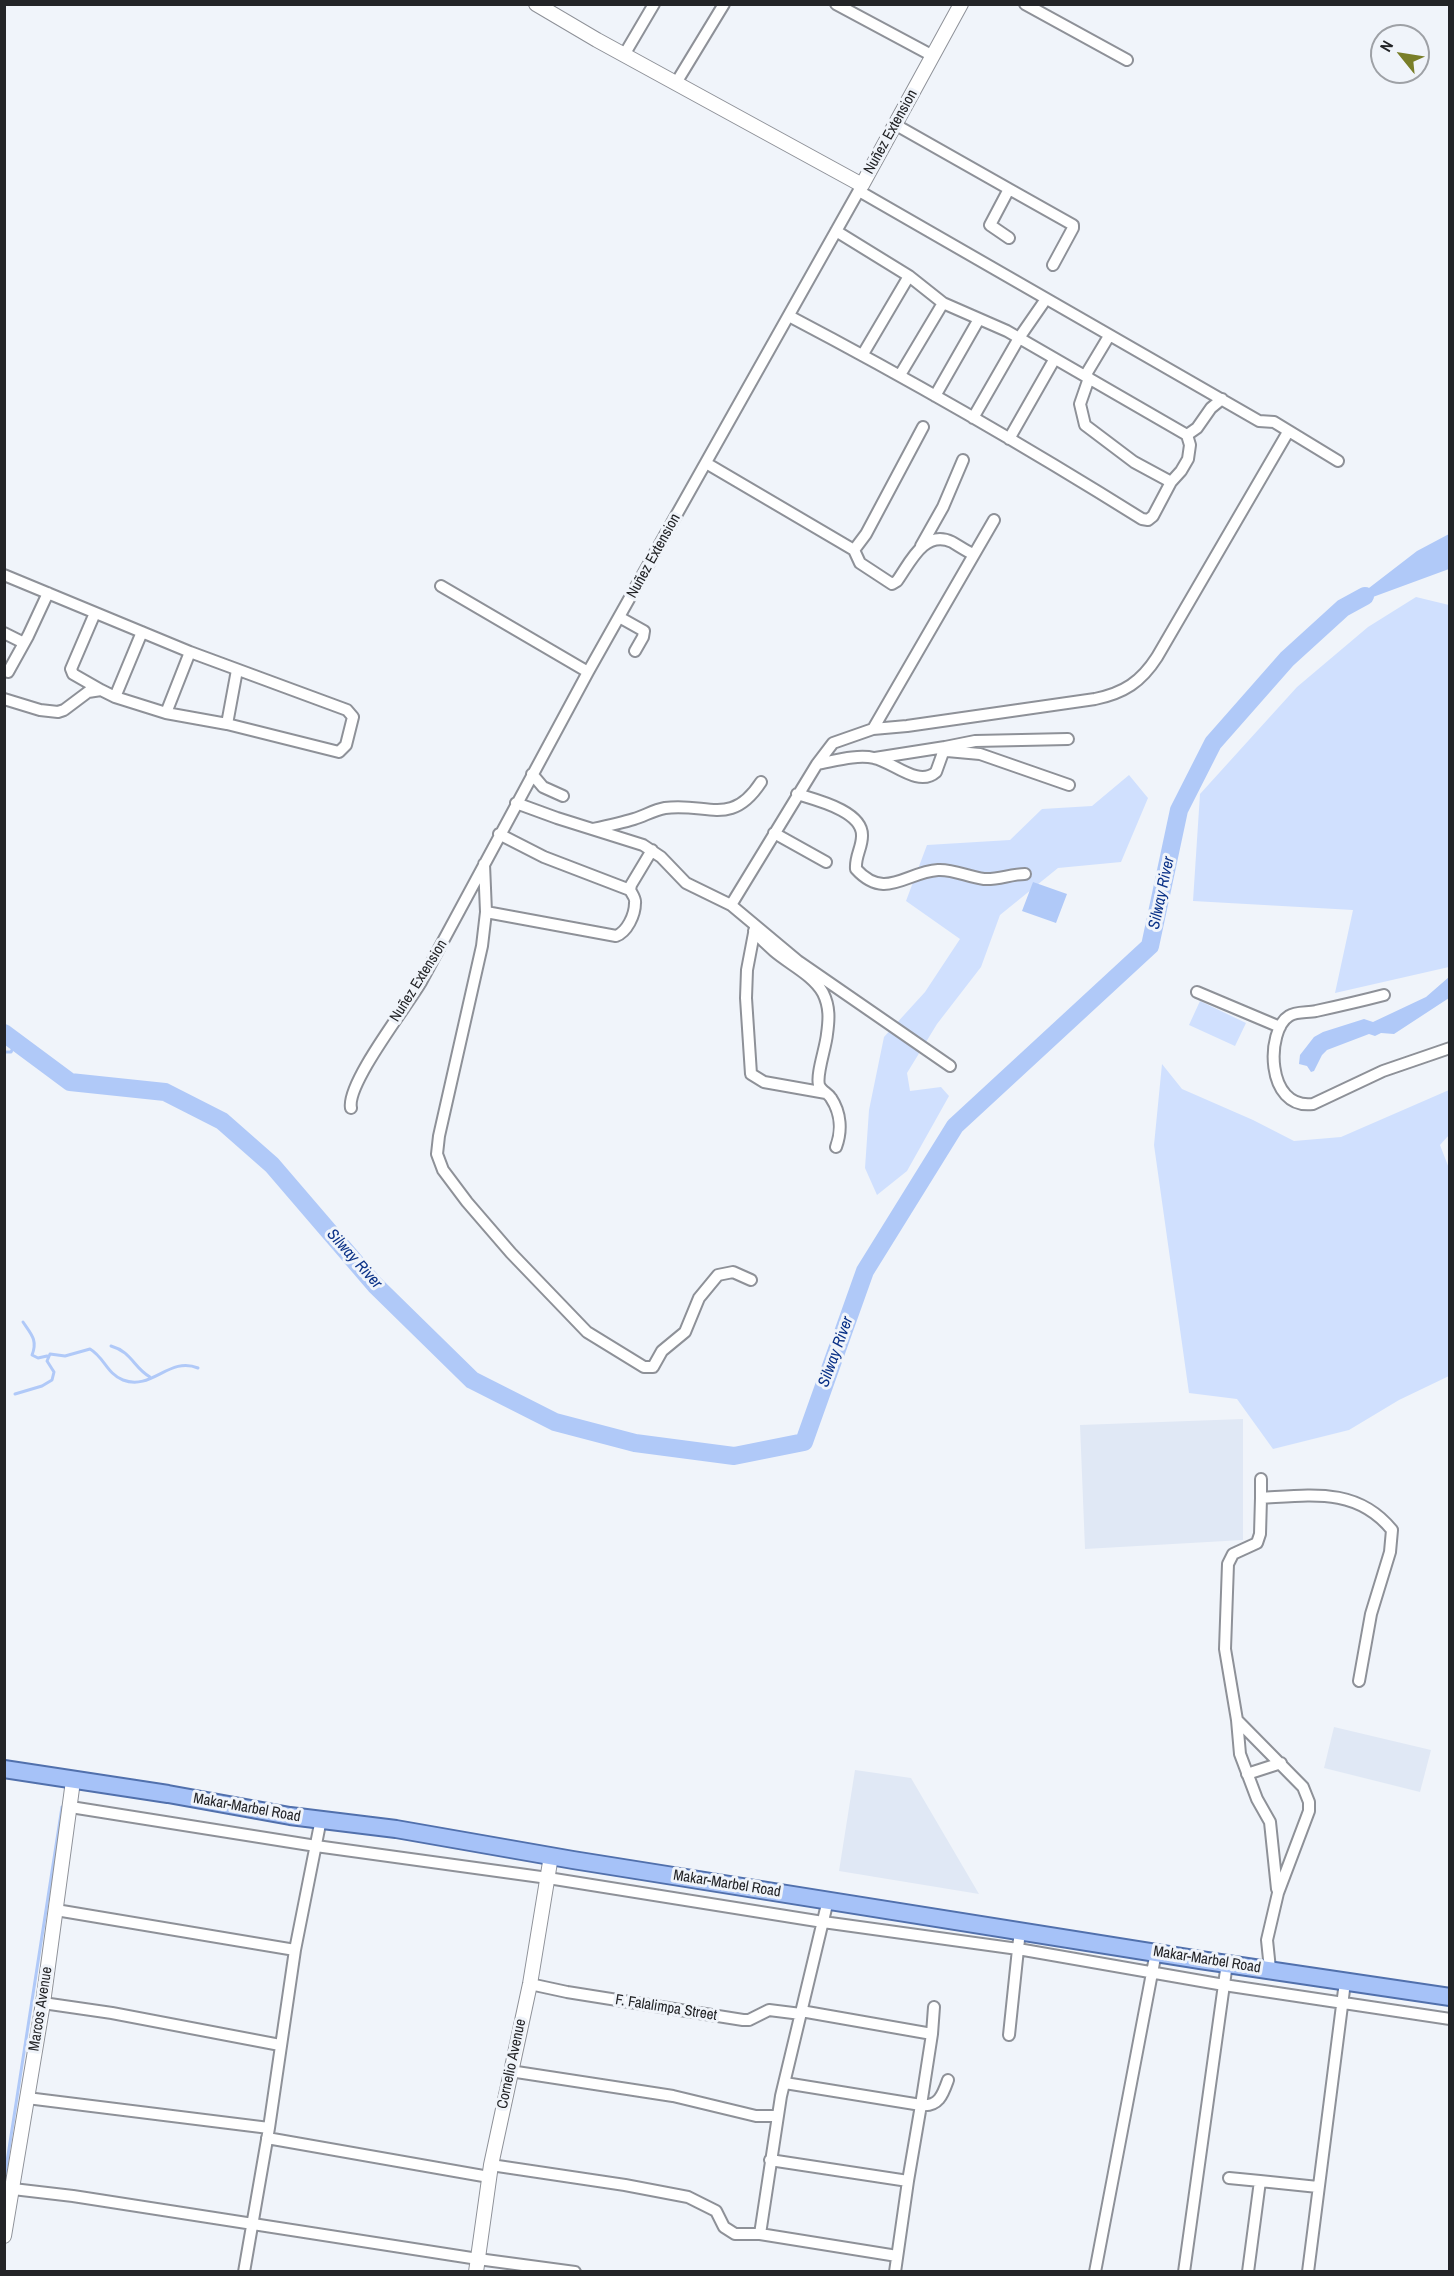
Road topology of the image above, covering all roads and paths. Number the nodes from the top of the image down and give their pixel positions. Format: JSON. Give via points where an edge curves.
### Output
{"nodes":[{"id":1,"x":536,"y":4,"type":"edge"},
{"id":2,"x":654,"y":4,"type":"edge"},
{"id":3,"x":724,"y":4,"type":"edge"},
{"id":4,"x":836,"y":4,"type":"edge"},
{"id":5,"x":961,"y":4,"type":"edge"},
{"id":6,"x":1025,"y":4,"type":"edge"},
{"id":7,"x":624,"y":55,"type":"junction"},
{"id":8,"x":933,"y":56,"type":"junction"},
{"id":9,"x":1127,"y":60,"type":"dead end"},
{"id":10,"x":676,"y":83,"type":"junction"},
{"id":11,"x":896,"y":125,"type":"junction"},
{"id":12,"x":860,"y":188,"type":"junction"},
{"id":13,"x":1009,"y":189,"type":"junction"},
{"id":14,"x":836,"y":231,"type":"junction"},
{"id":15,"x":1010,"y":238,"type":"dead end"},
{"id":16,"x":1053,"y":265,"type":"dead end"},
{"id":17,"x":909,"y":276,"type":"junction"},
{"id":18,"x":1046,"y":299,"type":"junction"},
{"id":19,"x":943,"y":303,"type":"junction"},
{"id":20,"x":789,"y":316,"type":"junction"},
{"id":21,"x":979,"y":319,"type":"junction"},
{"id":22,"x":1109,"y":336,"type":"junction"},
{"id":23,"x":1019,"y":338,"type":"junction"},
{"id":24,"x":863,"y":354,"type":"junction"},
{"id":25,"x":1054,"y":360,"type":"junction"},
{"id":26,"x":900,"y":375,"type":"junction"},
{"id":27,"x":1087,"y":377,"type":"junction"},
{"id":28,"x":935,"y":396,"type":"junction"},
{"id":29,"x":1222,"y":399,"type":"junction"},
{"id":30,"x":973,"y":418,"type":"junction"},
{"id":31,"x":922,"y":427,"type":"dead end"},
{"id":32,"x":1288,"y":432,"type":"junction"},
{"id":33,"x":1187,"y":435,"type":"junction"},
{"id":34,"x":1009,"y":439,"type":"junction"},
{"id":35,"x":963,"y":460,"type":"dead end"},
{"id":36,"x":1338,"y":461,"type":"dead end"},
{"id":37,"x":706,"y":463,"type":"junction"},
{"id":38,"x":1171,"y":482,"type":"junction"},
{"id":39,"x":994,"y":520,"type":"dead end"},
{"id":40,"x":921,"y":546,"type":"junction"},
{"id":41,"x":854,"y":550,"type":"junction"},
{"id":42,"x":973,"y":554,"type":"junction"},
{"id":43,"x":6,"y":577,"type":"edge"},
{"id":44,"x":441,"y":586,"type":"dead end"},
{"id":45,"x":48,"y":592,"type":"junction"},
{"id":46,"x":95,"y":613,"type":"junction"},
{"id":47,"x":619,"y":617,"type":"junction"},
{"id":48,"x":142,"y":632,"type":"junction"},
{"id":49,"x":4,"y":633,"type":"edge"},
{"id":50,"x":24,"y":644,"type":"junction"},
{"id":51,"x":635,"y":651,"type":"dead end"},
{"id":52,"x":190,"y":652,"type":"junction"},
{"id":53,"x":237,"y":670,"type":"junction"},
{"id":54,"x":8,"y":672,"type":"dead end"},
{"id":55,"x":588,"y":672,"type":"junction"},
{"id":56,"x":101,"y":690,"type":"junction"},
{"id":57,"x":115,"y":697,"type":"junction"},
{"id":58,"x":4,"y":699,"type":"edge"},
{"id":59,"x":166,"y":713,"type":"junction"},
{"id":60,"x":227,"y":724,"type":"junction"},
{"id":61,"x":873,"y":729,"type":"junction"},
{"id":62,"x":1068,"y":739,"type":"dead end"},
{"id":63,"x":944,"y":749,"type":"junction"},
{"id":64,"x":875,"y":758,"type":"junction"},
{"id":65,"x":817,"y":764,"type":"junction"},
{"id":66,"x":532,"y":774,"type":"junction"},
{"id":67,"x":761,"y":782,"type":"dead end"},
{"id":68,"x":1069,"y":785,"type":"dead end"},
{"id":69,"x":797,"y":794,"type":"junction"},
{"id":70,"x":563,"y":796,"type":"dead end"},
{"id":71,"x":516,"y":803,"type":"junction"},
{"id":72,"x":593,"y":829,"type":"junction"},
{"id":73,"x":774,"y":833,"type":"junction"},
{"id":74,"x":500,"y":834,"type":"junction"},
{"id":75,"x":652,"y":850,"type":"junction"},
{"id":76,"x":484,"y":862,"type":"junction"},
{"id":77,"x":826,"y":862,"type":"dead end"},
{"id":78,"x":1025,"y":874,"type":"dead end"},
{"id":79,"x":630,"y":890,"type":"junction"},
{"id":80,"x":731,"y":904,"type":"junction"},
{"id":81,"x":486,"y":912,"type":"junction"},
{"id":82,"x":755,"y":928,"type":"junction"},
{"id":83,"x":1197,"y":992,"type":"dead end"},
{"id":84,"x":1384,"y":995,"type":"dead end"},
{"id":85,"x":1280,"y":1027,"type":"junction"},
{"id":86,"x":1449,"y":1048,"type":"edge"},
{"id":87,"x":950,"y":1066,"type":"dead end"},
{"id":88,"x":826,"y":1093,"type":"junction"},
{"id":89,"x":351,"y":1108,"type":"dead end"},
{"id":90,"x":836,"y":1147,"type":"dead end"},
{"id":91,"x":751,"y":1280,"type":"dead end"},
{"id":92,"x":1261,"y":1479,"type":"dead end"},
{"id":93,"x":1261,"y":1498,"type":"junction"},
{"id":94,"x":1359,"y":1681,"type":"dead end"},
{"id":95,"x":1237,"y":1720,"type":"junction"},
{"id":96,"x":1281,"y":1763,"type":"junction"},
{"id":97,"x":4,"y":1769,"type":"edge"},
{"id":98,"x":1247,"y":1774,"type":"junction"},
{"id":99,"x":73,"y":1780,"type":"junction"},
{"id":100,"x":77,"y":1808,"type":"dead end"},
{"id":101,"x":321,"y":1820,"type":"junction"},
{"id":102,"x":316,"y":1846,"type":"junction"},
{"id":103,"x":552,"y":1856,"type":"junction"},
{"id":104,"x":548,"y":1878,"type":"junction"},
{"id":105,"x":1278,"y":1893,"type":"junction"},
{"id":106,"x":828,"y":1900,"type":"junction"},
{"id":107,"x":56,"y":1910,"type":"junction"},
{"id":108,"x":823,"y":1922,"type":"junction"},
{"id":109,"x":1020,"y":1930,"type":"junction"},
{"id":110,"x":1018,"y":1948,"type":"junction"},
{"id":111,"x":295,"y":1950,"type":"junction"},
{"id":112,"x":1156,"y":1952,"type":"junction"},
{"id":113,"x":1227,"y":1964,"type":"junction"},
{"id":114,"x":1270,"y":1969,"type":"junction"},
{"id":115,"x":1152,"y":1972,"type":"junction"},
{"id":116,"x":1345,"y":1982,"type":"junction"},
{"id":117,"x":530,"y":1984,"type":"junction"},
{"id":118,"x":1224,"y":1985,"type":"junction"},
{"id":119,"x":1449,"y":1997,"type":"edge"},
{"id":120,"x":43,"y":2002,"type":"junction"},
{"id":121,"x":1341,"y":2004,"type":"junction"},
{"id":122,"x":934,"y":2007,"type":"dead end"},
{"id":123,"x":801,"y":2012,"type":"junction"},
{"id":124,"x":1449,"y":2019,"type":"edge"},
{"id":125,"x":932,"y":2034,"type":"junction"},
{"id":126,"x":1009,"y":2036,"type":"dead end"},
{"id":127,"x":280,"y":2045,"type":"junction"},
{"id":128,"x":510,"y":2071,"type":"junction"},
{"id":129,"x":948,"y":2080,"type":"dead end"},
{"id":130,"x":785,"y":2083,"type":"junction"},
{"id":131,"x":27,"y":2098,"type":"junction"},
{"id":132,"x":921,"y":2105,"type":"junction"},
{"id":133,"x":778,"y":2116,"type":"junction"},
{"id":134,"x":268,"y":2133,"type":"junction"},
{"id":135,"x":770,"y":2160,"type":"junction"},
{"id":136,"x":490,"y":2171,"type":"junction"},
{"id":137,"x":1229,"y":2178,"type":"dead end"},
{"id":138,"x":908,"y":2181,"type":"junction"},
{"id":139,"x":1260,"y":2181,"type":"junction"},
{"id":140,"x":1318,"y":2187,"type":"junction"},
{"id":141,"x":13,"y":2189,"type":"junction"},
{"id":142,"x":252,"y":2224,"type":"junction"},
{"id":143,"x":760,"y":2234,"type":"junction"},
{"id":144,"x":4,"y":2236,"type":"edge"},
{"id":145,"x":897,"y":2256,"type":"junction"},
{"id":146,"x":477,"y":2265,"type":"edge"},
{"id":147,"x":244,"y":2271,"type":"edge"},
{"id":148,"x":575,"y":2271,"type":"edge"},
{"id":149,"x":895,"y":2271,"type":"edge"},
{"id":150,"x":1095,"y":2271,"type":"edge"},
{"id":151,"x":1184,"y":2271,"type":"edge"},
{"id":152,"x":1248,"y":2271,"type":"edge"},
{"id":153,"x":1308,"y":2271,"type":"edge"}],
"edges":[{"from":1,"to":7,"type":"street"},
{"from":2,"to":7,"type":"street"},
{"from":3,"to":10,"type":"street"},
{"from":4,"to":8,"type":"street"},
{"from":5,"to":8,"type":"street","name":"Nuñez Extension"},
{"from":6,"to":9,"type":"street"},
{"from":7,"to":10,"type":"street"},
{"from":8,"to":11,"type":"street","name":"Nuñez Extension"},
{"from":10,"to":12,"type":"street"},
{"from":11,"to":12,"type":"street","name":"Nuñez Extension"},
{"from":11,"to":13,"type":"street"},
{"from":12,"to":14,"type":"street","name":"Nuñez Extension"},
{"from":12,"to":18,"type":"street"},
{"from":13,"to":15,"type":"street","via":[[990,225]]},
{"from":13,"to":16,"type":"street","via":[[1073,225]]},
{"from":14,"to":17,"type":"street"},
{"from":14,"to":20,"type":"street","name":"Nuñez Extension"},
{"from":17,"to":19,"type":"street"},
{"from":17,"to":24,"type":"street"},
{"from":18,"to":22,"type":"street"},
{"from":18,"to":23,"type":"street"},
{"from":19,"to":21,"type":"street"},
{"from":19,"to":26,"type":"street"},
{"from":20,"to":24,"type":"street"},
{"from":20,"to":37,"type":"street","name":"Nuñez Extension"},
{"from":21,"to":23,"type":"street"},
{"from":21,"to":28,"type":"street"},
{"from":22,"to":27,"type":"street"},
{"from":22,"to":29,"type":"street"},
{"from":23,"to":25,"type":"street"},
{"from":23,"to":30,"type":"street"},
{"from":24,"to":26,"type":"street"},
{"from":25,"to":27,"type":"street"},
{"from":25,"to":34,"type":"street"},
{"from":26,"to":28,"type":"street"},
{"from":27,"to":33,"type":"street"},
{"from":27,"to":38,"type":"street","via":[[1080,404],[1085,425],[1134,462]]},
{"from":28,"to":30,"type":"street"},
{"from":29,"to":32,"type":"street","via":[[1259,421],[1274,422]]},
{"from":29,"to":33,"type":"street"},
{"from":30,"to":34,"type":"street"},
{"from":31,"to":41,"type":"street"},
{"from":32,"to":36,"type":"street"},
{"from":32,"to":61,"type":"street","via":[[1157,657],[1138,682],[1114,695],[1095,699]]},
{"from":33,"to":38,"type":"street","via":[[1190,455]]},
{"from":34,"to":38,"type":"street","via":[[1145,520],[1153,516]]},
{"from":35,"to":40,"type":"street"},
{"from":37,"to":41,"type":"street"},
{"from":37,"to":47,"type":"street","name":"Nuñez Extension"},
{"from":39,"to":42,"type":"street"},
{"from":40,"to":41,"type":"street","via":[[892,584],[860,563]]},
{"from":40,"to":42,"type":"street","via":[[940,539]]},
{"from":42,"to":61,"type":"street"},
{"from":43,"to":45,"type":"street"},
{"from":44,"to":55,"type":"street"},
{"from":45,"to":46,"type":"street"},
{"from":45,"to":50,"type":"street"},
{"from":46,"to":48,"type":"street"},
{"from":46,"to":56,"type":"street","via":[[71,669]]},
{"from":47,"to":51,"type":"street","via":[[644,631]]},
{"from":47,"to":55,"type":"street","name":"Nuñez Extension"},
{"from":48,"to":52,"type":"street"},
{"from":48,"to":57,"type":"street"},
{"from":49,"to":50,"type":"street"},
{"from":50,"to":54,"type":"street"},
{"from":52,"to":53,"type":"street"},
{"from":52,"to":59,"type":"street"},
{"from":53,"to":60,"type":"street"},
{"from":53,"to":60,"type":"street","via":[[347,710],[352,717],[346,745],[339,752]]},
{"from":55,"to":66,"type":"street","name":"Nuñez Extension"},
{"from":56,"to":57,"type":"street"},
{"from":56,"to":58,"type":"street","via":[[88,692],[58,712]]},
{"from":57,"to":59,"type":"street"},
{"from":59,"to":60,"type":"street"},
{"from":61,"to":65,"type":"street","via":[[833,743]]},
{"from":62,"to":63,"type":"street","via":[[975,741]]},
{"from":63,"to":64,"type":"street"},
{"from":63,"to":64,"type":"street","via":[[936,772],[926,777],[909,774]]},
{"from":63,"to":68,"type":"street","via":[[980,754]]},
{"from":64,"to":65,"type":"street"},
{"from":65,"to":69,"type":"street"},
{"from":66,"to":70,"type":"street","via":[[543,787]]},
{"from":66,"to":71,"type":"street","name":"Nuñez Extension"},
{"from":67,"to":72,"type":"street","via":[[742,805],[716,810],[663,808]]},
{"from":69,"to":73,"type":"street"},
{"from":69,"to":78,"type":"street","via":[[856,819],[862,836],[856,869],[872,881],[894,884],[940,870],[983,879]]},
{"from":71,"to":72,"type":"street"},
{"from":71,"to":74,"type":"street","name":"Nuñez Extension"},
{"from":72,"to":75,"type":"street"},
{"from":73,"to":77,"type":"street"},
{"from":73,"to":80,"type":"street"},
{"from":74,"to":76,"type":"street","name":"Nuñez Extension"},
{"from":74,"to":79,"type":"street","via":[[544,857]]},
{"from":75,"to":79,"type":"street"},
{"from":75,"to":80,"type":"street","via":[[686,882]]},
{"from":76,"to":81,"type":"street"},
{"from":76,"to":89,"type":"street","name":"Nuñez Extension","via":[[406,1008],[373,1054],[353,1094]]},
{"from":79,"to":81,"type":"street","via":[[636,903],[634,911],[624,931],[616,936]]},
{"from":80,"to":82,"type":"street"},
{"from":81,"to":91,"type":"street","via":[[480,956],[439,1136],[437,1154],[449,1178],[511,1253],[587,1332],[644,1367],[653,1367],[662,1351],[685,1332],[699,1298],[718,1275],[733,1272]]},
{"from":82,"to":87,"type":"street"},
{"from":82,"to":88,"type":"street","via":[[766,944],[822,992],[829,1013],[819,1085]]},
{"from":82,"to":88,"type":"street","via":[[746,998],[751,1074],[764,1082]]},
{"from":83,"to":85,"type":"street"},
{"from":84,"to":85,"type":"street","via":[[1295,1014]]},
{"from":85,"to":86,"type":"street","via":[[1274,1058],[1278,1084],[1288,1098],[1305,1105]]},
{"from":88,"to":90,"type":"street","via":[[840,1120]]},
{"from":92,"to":93,"type":"street"},
{"from":93,"to":94,"type":"street","via":[[1334,1496],[1365,1505],[1392,1530]]},
{"from":93,"to":95,"type":"street","via":[[1257,1543],[1233,1554],[1228,1570],[1225,1649]]},
{"from":95,"to":96,"type":"street"},
{"from":95,"to":98,"type":"street","via":[[1240,1754]]},
{"from":96,"to":98,"type":"street"},
{"from":96,"to":105,"type":"street","via":[[1303,1787],[1309,1811]]},
{"from":97,"to":99,"type":"main road","name":"Makar-Marbel Road"},
{"from":98,"to":105,"type":"street","via":[[1270,1822]]},
{"from":99,"to":101,"type":"main road","name":"Makar-Marbel Road"},
{"from":99,"to":107,"type":"street","name":"Marcos Avenue"},
{"from":100,"to":102,"type":"street"},
{"from":101,"to":102,"type":"street"},
{"from":101,"to":103,"type":"main road","name":"Makar-Marbel Road"},
{"from":102,"to":104,"type":"street"},
{"from":102,"to":111,"type":"street"},
{"from":103,"to":104,"type":"street","name":"Cornelio Avenue"},
{"from":103,"to":106,"type":"main road","name":"Makar-Marbel Road"},
{"from":104,"to":108,"type":"street"},
{"from":104,"to":117,"type":"street","name":"Cornelio Avenue"},
{"from":105,"to":114,"type":"street","via":[[1267,1940]]},
{"from":106,"to":108,"type":"street"},
{"from":106,"to":109,"type":"main road","name":"Makar-Marbel Road"},
{"from":107,"to":111,"type":"street"},
{"from":107,"to":120,"type":"street","name":"Marcos Avenue"},
{"from":108,"to":110,"type":"street"},
{"from":108,"to":123,"type":"street"},
{"from":109,"to":110,"type":"street"},
{"from":109,"to":112,"type":"main road","name":"Makar-Marbel Road"},
{"from":110,"to":115,"type":"street"},
{"from":110,"to":126,"type":"street"},
{"from":111,"to":127,"type":"street"},
{"from":112,"to":113,"type":"main road","name":"Makar-Marbel Road"},
{"from":112,"to":115,"type":"street"},
{"from":113,"to":114,"type":"main road","name":"Makar-Marbel Road"},
{"from":113,"to":118,"type":"street"},
{"from":114,"to":116,"type":"main road","name":"Makar-Marbel Road"},
{"from":115,"to":118,"type":"street"},
{"from":115,"to":150,"type":"street"},
{"from":116,"to":119,"type":"main road","name":"Makar-Marbel Road"},
{"from":116,"to":121,"type":"street"},
{"from":117,"to":123,"type":"street","name":"F. Falalimpa Street","via":[[743,2020],[769,2010]]},
{"from":117,"to":128,"type":"street","name":"Cornelio Avenue"},
{"from":118,"to":121,"type":"street"},
{"from":118,"to":151,"type":"street"},
{"from":120,"to":127,"type":"street"},
{"from":120,"to":131,"type":"street","name":"Marcos Avenue"},
{"from":121,"to":124,"type":"street"},
{"from":121,"to":140,"type":"street"},
{"from":122,"to":125,"type":"street"},
{"from":123,"to":125,"type":"street","name":"F. Falalimpa Street"},
{"from":123,"to":130,"type":"street"},
{"from":125,"to":132,"type":"street"},
{"from":127,"to":134,"type":"street"},
{"from":128,"to":133,"type":"street","via":[[672,2096],[756,2116]]},
{"from":128,"to":136,"type":"street","name":"Cornelio Avenue"},
{"from":129,"to":132,"type":"street","via":[[939,2101]]},
{"from":130,"to":132,"type":"street"},
{"from":130,"to":133,"type":"street"},
{"from":131,"to":134,"type":"street"},
{"from":131,"to":141,"type":"street","name":"Marcos Avenue"},
{"from":132,"to":138,"type":"street"},
{"from":133,"to":135,"type":"street"},
{"from":134,"to":136,"type":"street"},
{"from":134,"to":142,"type":"street"},
{"from":135,"to":138,"type":"street"},
{"from":135,"to":143,"type":"street"},
{"from":136,"to":143,"type":"street","via":[[625,2185],[688,2197],[716,2211],[730,2232]]},
{"from":136,"to":146,"type":"street","name":"Cornelio Avenue"},
{"from":137,"to":139,"type":"street"},
{"from":138,"to":145,"type":"street"},
{"from":139,"to":140,"type":"street"},
{"from":139,"to":152,"type":"street"},
{"from":140,"to":153,"type":"street"},
{"from":141,"to":142,"type":"street"},
{"from":141,"to":144,"type":"street","name":"Marcos Avenue"},
{"from":142,"to":146,"type":"street"},
{"from":142,"to":147,"type":"street"},
{"from":143,"to":145,"type":"street"},
{"from":145,"to":149,"type":"street"},
{"from":146,"to":148,"type":"street"}]}
